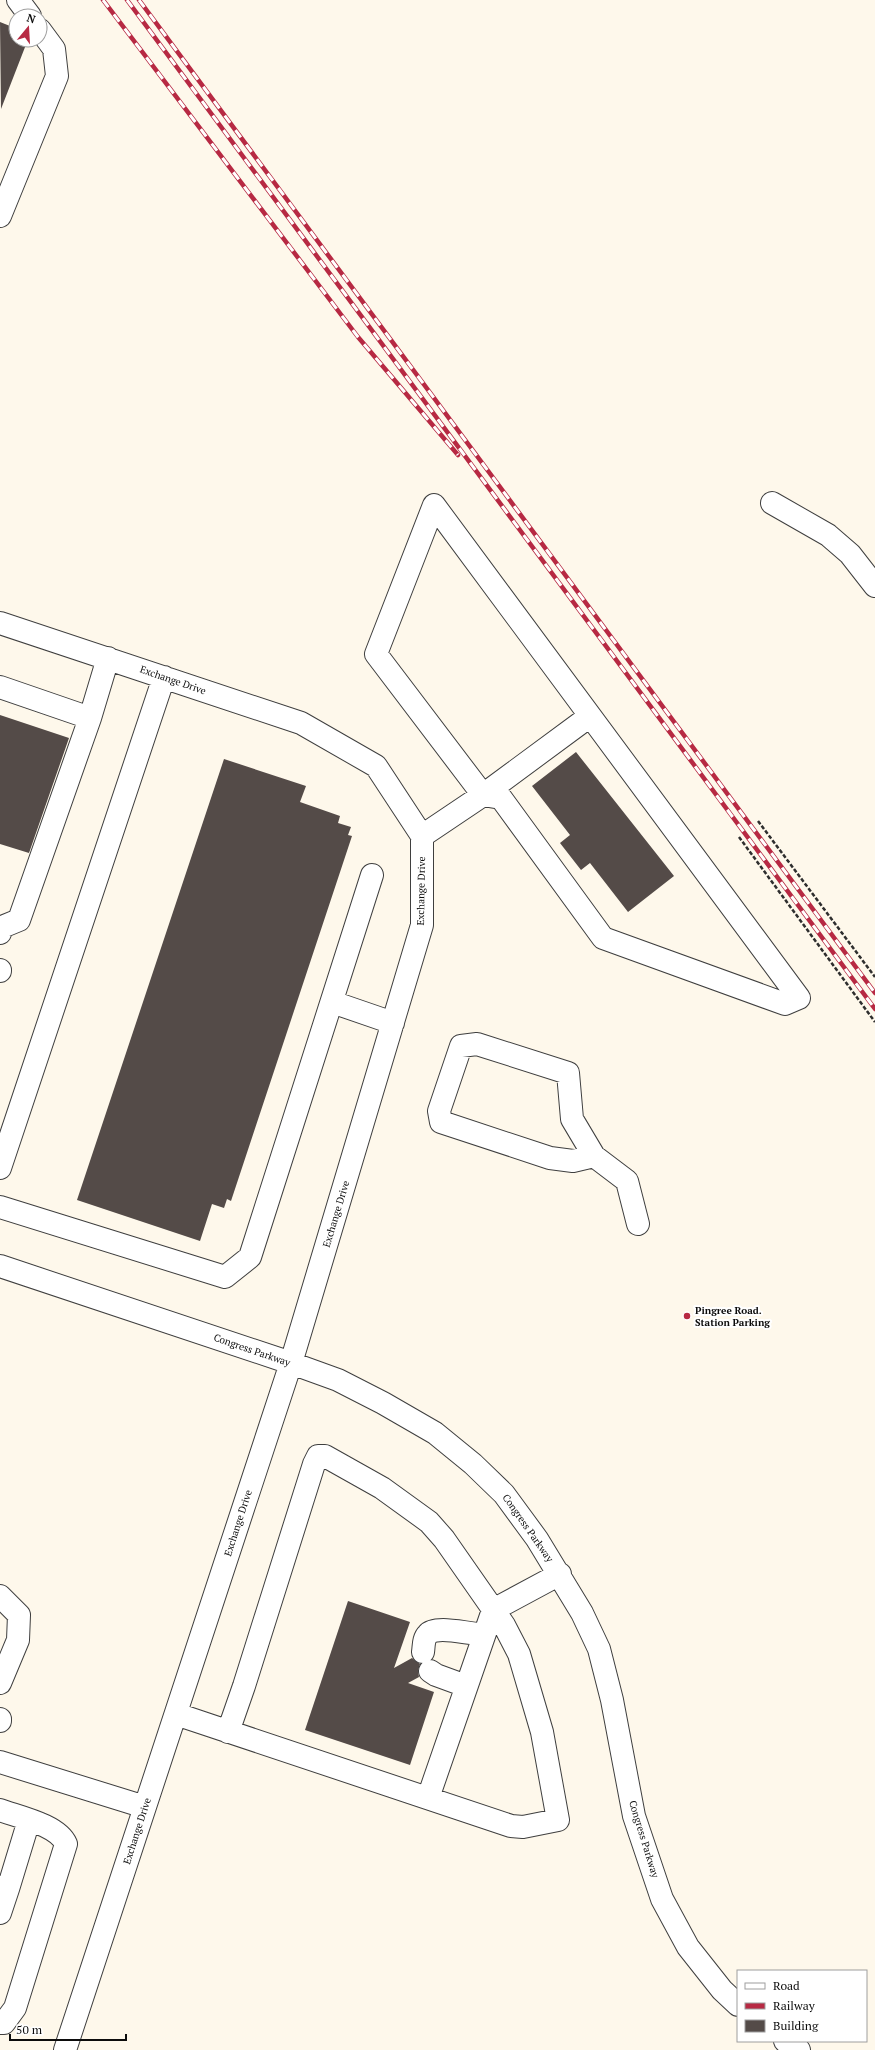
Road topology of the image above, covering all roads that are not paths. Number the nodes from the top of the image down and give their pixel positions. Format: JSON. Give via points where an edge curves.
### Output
{"nodes":[{"id":1,"x":48,"y":40,"type":"edge"},
{"id":2,"x":0,"y":216,"type":"edge"},
{"id":3,"x":772,"y":503,"type":"dead end"},
{"id":4,"x":875,"y":586,"type":"edge"},
{"id":5,"x":0,"y":623,"type":"edge"},
{"id":6,"x":108,"y":658,"type":"junction"},
{"id":7,"x":164,"y":677,"type":"junction"},
{"id":8,"x":0,"y":687,"type":"edge"},
{"id":9,"x":590,"y":716,"type":"junction"},
{"id":10,"x":90,"y":718,"type":"junction"},
{"id":11,"x":483,"y":795,"type":"junction"},
{"id":12,"x":422,"y":836,"type":"junction"},
{"id":13,"x":372,"y":876,"type":"dead end"},
{"id":14,"x":0,"y":933,"type":"edge"},
{"id":15,"x":332,"y":1002,"type":"junction"},
{"id":16,"x":393,"y":1023,"type":"junction"},
{"id":17,"x":594,"y":1156,"type":"junction"},
{"id":18,"x":0,"y":1168,"type":"edge"},
{"id":19,"x":0,"y":1207,"type":"edge"},
{"id":20,"x":638,"y":1224,"type":"dead end"},
{"id":21,"x":0,"y":1266,"type":"edge"},
{"id":22,"x":292,"y":1363,"type":"junction"},
{"id":23,"x":560,"y":1574,"type":"junction"},
{"id":24,"x":0,"y":1596,"type":"edge"},
{"id":25,"x":493,"y":1610,"type":"junction"},
{"id":26,"x":484,"y":1635,"type":"junction"},
{"id":27,"x":0,"y":1683,"type":"edge"},
{"id":28,"x":466,"y":1686,"type":"junction"},
{"id":29,"x":176,"y":1714,"type":"junction"},
{"id":30,"x":228,"y":1732,"type":"junction"},
{"id":31,"x":0,"y":1762,"type":"edge"},
{"id":32,"x":428,"y":1798,"type":"junction"},
{"id":33,"x":145,"y":1807,"type":"junction"},
{"id":34,"x":0,"y":1810,"type":"edge"},
{"id":35,"x":29,"y":1820,"type":"junction"},
{"id":36,"x":4,"y":1888,"type":"edge"},
{"id":37,"x":0,"y":1913,"type":"edge"},
{"id":38,"x":737,"y":2003,"type":"edge"},
{"id":39,"x":0,"y":2023,"type":"edge"},
{"id":40,"x":787,"y":2042,"type":"edge"},
{"id":41,"x":65,"y":2050,"type":"edge"},
{"id":42,"x":799,"y":2050,"type":"edge"}],
"edges":[{"from":1,"to":2,"type":"street","via":[[54,48],[57,76]]},
{"from":3,"to":4,"type":"street","via":[[828,535],[850,554]]},
{"from":5,"to":6,"type":"street","name":"Exchange Drive"},
{"from":6,"to":7,"type":"street","name":"Exchange Drive"},
{"from":6,"to":10,"type":"street"},
{"from":7,"to":12,"type":"street","name":"Exchange Drive","via":[[301,723],[376,766]]},
{"from":7,"to":18,"type":"street"},
{"from":8,"to":10,"type":"street"},
{"from":9,"to":11,"type":"street"},
{"from":9,"to":11,"type":"street","via":[[434,505],[376,654]]},
{"from":9,"to":11,"type":"street","via":[[799,998],[785,1004],[603,938],[501,798]]},
{"from":10,"to":14,"type":"street","via":[[19,920],[2,927]]},
{"from":11,"to":12,"type":"street"},
{"from":12,"to":16,"type":"street","name":"Exchange Drive","via":[[422,925]]},
{"from":13,"to":15,"type":"street"},
{"from":15,"to":16,"type":"street"},
{"from":15,"to":19,"type":"street","via":[[250,1257],[225,1277]]},
{"from":16,"to":22,"type":"street","name":"Exchange Drive"},
{"from":17,"to":17,"type":"street","via":[[573,1161],[550,1158],[441,1122],[439,1111],[461,1046],[477,1044],[568,1073],[572,1119]]},
{"from":17,"to":20,"type":"street","via":[[627,1181]]},
{"from":21,"to":22,"type":"street","name":"Congress Parkway"},
{"from":22,"to":23,"type":"street","name":"Congress Parkway","via":[[338,1380],[435,1433],[504,1494]]},
{"from":22,"to":29,"type":"street","name":"Exchange Drive"},
{"from":23,"to":25,"type":"street"},
{"from":23,"to":38,"type":"street","name":"Congress Parkway","via":[[598,1649],[612,1700],[634,1816],[662,1899],[688,1947],[722,1990]]},
{"from":24,"to":27,"type":"street","via":[[19,1615],[18,1640]]},
{"from":25,"to":26,"type":"street"},
{"from":25,"to":30,"type":"street","via":[[444,1539],[429,1522],[367,1479],[325,1456],[318,1456]]},
{"from":25,"to":32,"type":"street","via":[[519,1654],[542,1732],[558,1820],[511,1826]]},
{"from":26,"to":28,"type":"street"},
{"from":26,"to":28,"type":"street","via":[[437,1629],[428,1632],[424,1639],[427,1662],[436,1676]]},
{"from":28,"to":32,"type":"street"},
{"from":29,"to":30,"type":"street"},
{"from":29,"to":33,"type":"street","name":"Exchange Drive"},
{"from":30,"to":32,"type":"street"},
{"from":31,"to":33,"type":"street"},
{"from":33,"to":41,"type":"street","name":"Exchange Drive"},
{"from":34,"to":35,"type":"street"},
{"from":35,"to":36,"type":"street"},
{"from":35,"to":39,"type":"street","via":[[54,1830],[63,1837],[66,1844],[15,2008],[4,2024]]},
{"from":36,"to":37,"type":"street"},
{"from":40,"to":42,"type":"street"}]}
